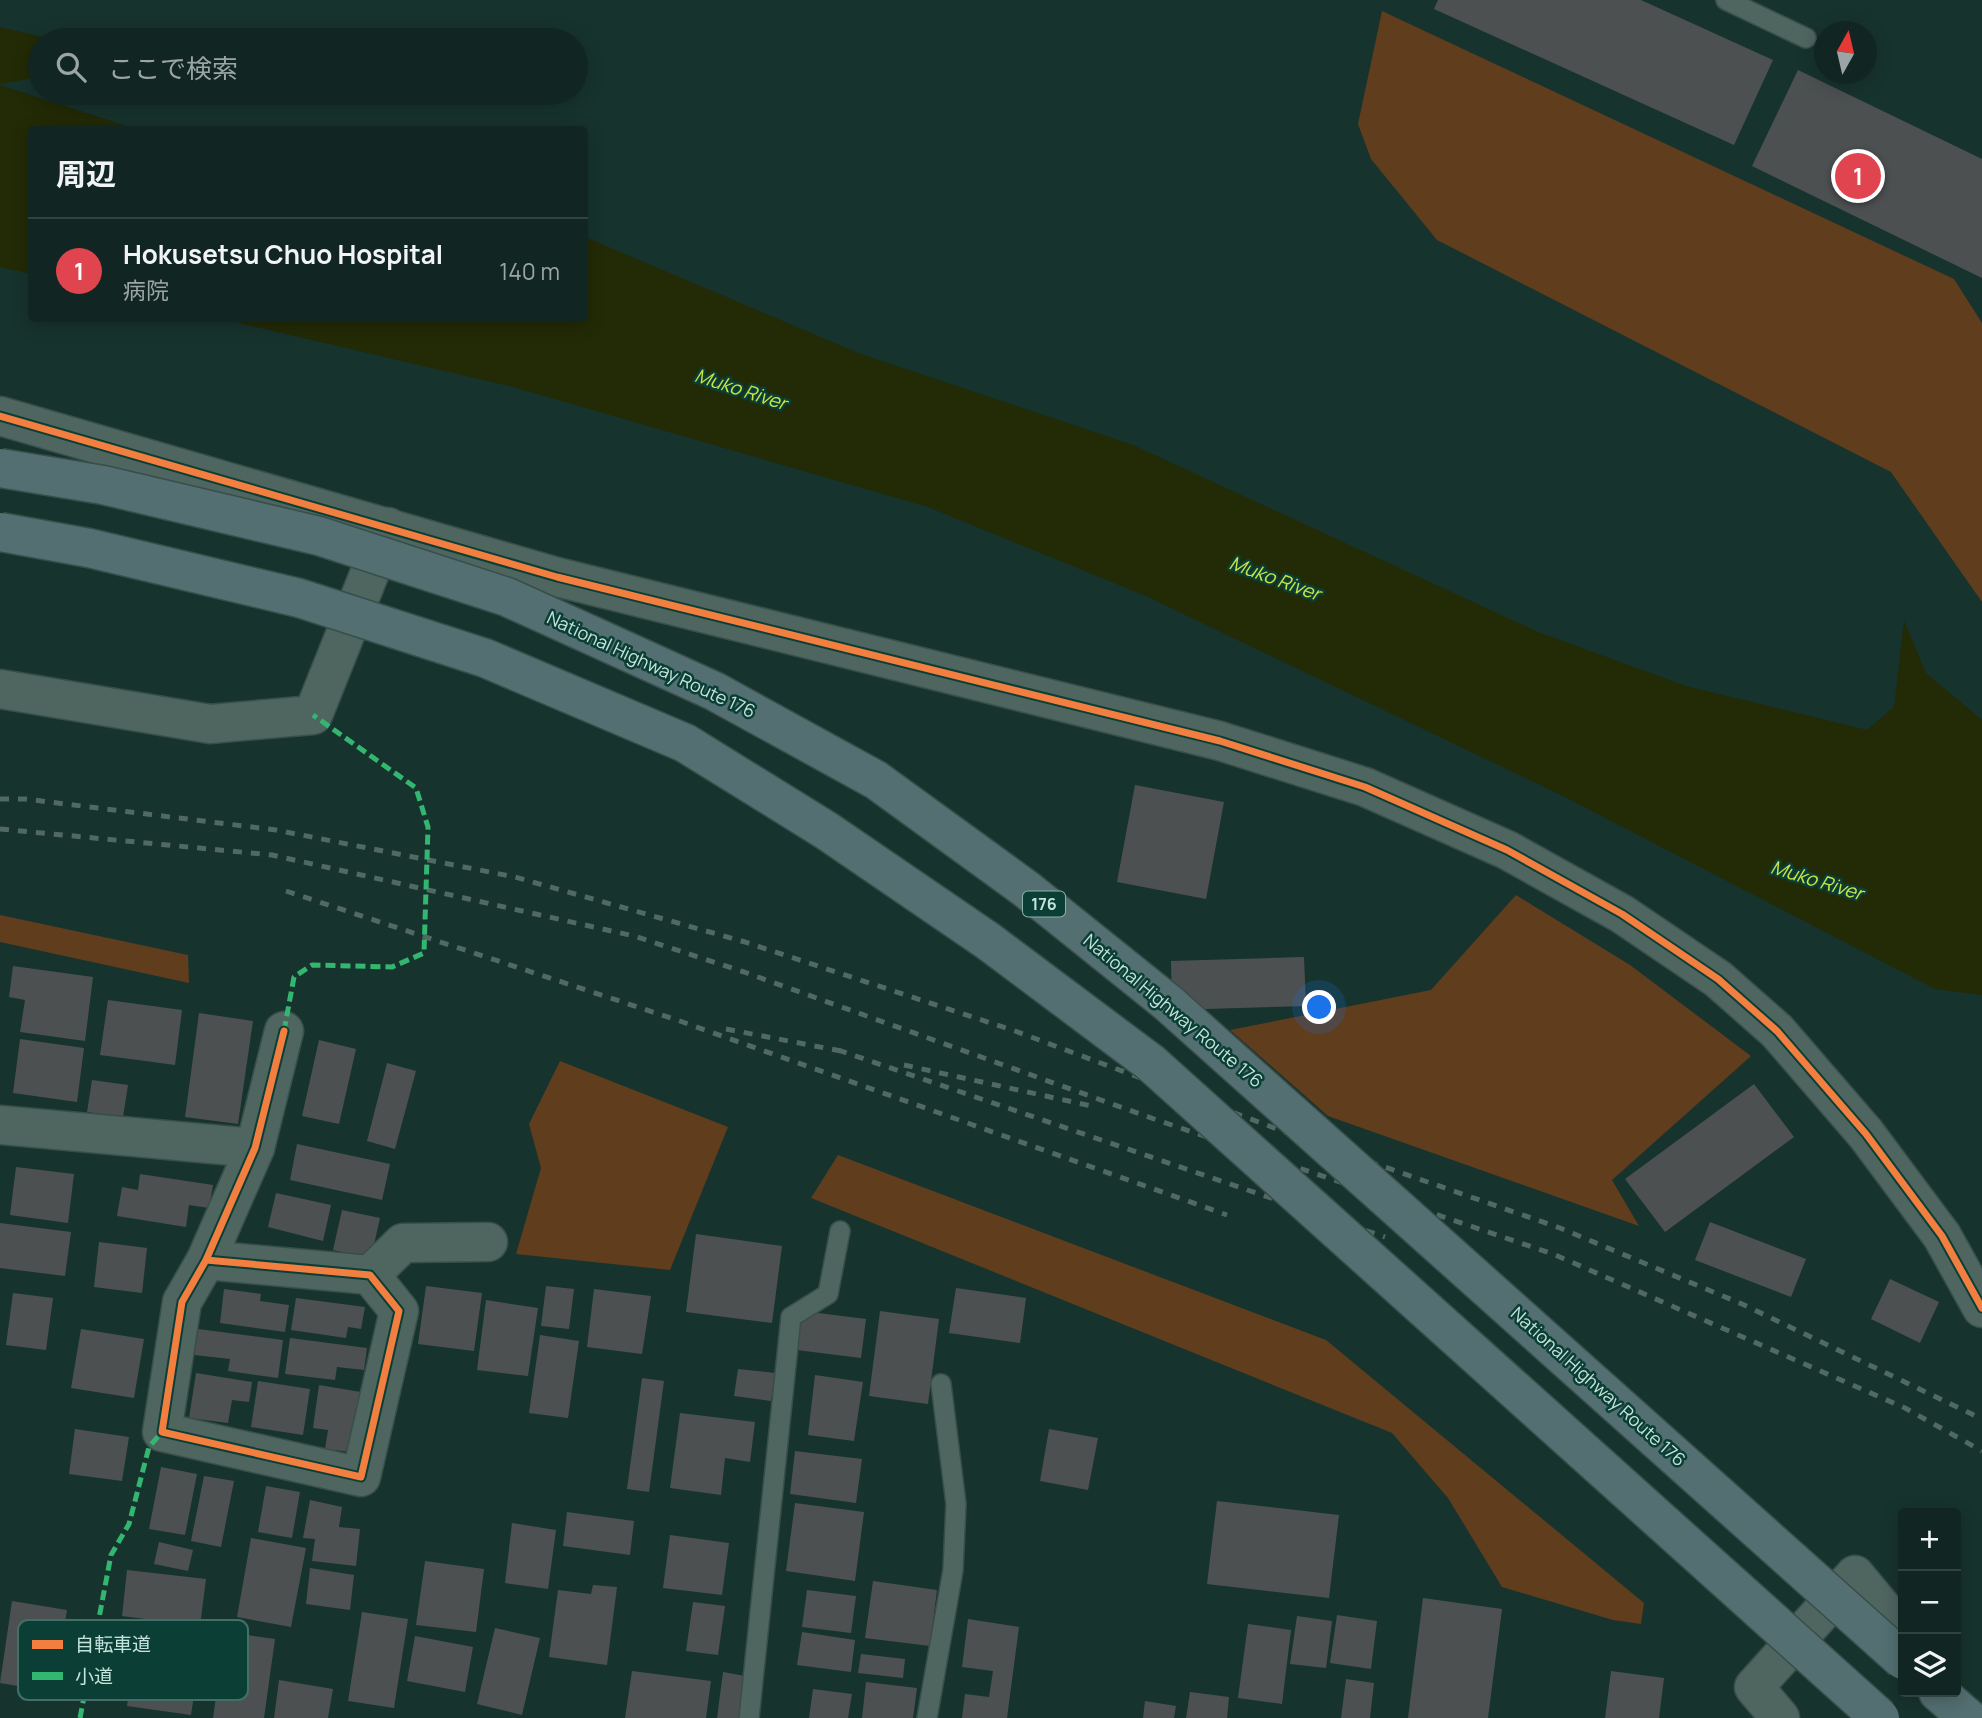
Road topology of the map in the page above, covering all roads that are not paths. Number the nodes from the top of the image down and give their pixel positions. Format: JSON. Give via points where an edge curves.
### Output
{"nodes":[{"id":1,"x":1726,"y":0,"type":"edge"},
{"id":2,"x":1806,"y":38,"type":"dead end"},
{"id":3,"x":0,"y":416,"type":"edge"},
{"id":4,"x":0,"y":468,"type":"edge"},
{"id":5,"x":388,"y":527,"type":"junction"},
{"id":6,"x":0,"y":532,"type":"edge"},
{"id":7,"x":0,"y":689,"type":"edge"},
{"id":8,"x":284,"y":1031,"type":"dead end"},
{"id":9,"x":0,"y":1125,"type":"edge"},
{"id":10,"x":256,"y":1149,"type":"junction"},
{"id":11,"x":839,"y":1231,"type":"dead end"},
{"id":12,"x":488,"y":1242,"type":"dead end"},
{"id":13,"x":206,"y":1260,"type":"junction"},
{"id":14,"x":370,"y":1275,"type":"junction"},
{"id":15,"x":1982,"y":1308,"type":"edge"},
{"id":16,"x":941,"y":1384,"type":"dead end"},
{"id":17,"x":1898,"y":1627,"type":"edge"},
{"id":18,"x":1898,"y":1656,"type":"edge"},
{"id":19,"x":1944,"y":1697,"type":"edge"},
{"id":20,"x":1957,"y":1697,"type":"edge"},
{"id":21,"x":749,"y":1718,"type":"edge"},
{"id":22,"x":927,"y":1718,"type":"edge"},
{"id":23,"x":1780,"y":1718,"type":"edge"},
{"id":24,"x":1880,"y":1718,"type":"edge"},
{"id":25,"x":1968,"y":1718,"type":"edge"},
{"id":26,"x":1975,"y":1718,"type":"edge"}],
"edges":[{"from":1,"to":2,"type":"lane"},
{"from":3,"to":5,"type":"street"},
{"from":4,"to":18,"type":"highway","name":"National Highway Route 176","number":"176","bridge":true,"via":[[103,485],[319,536],[507,597],[714,691],[876,780],[1026,889],[1168,1003]]},
{"from":5,"to":7,"type":"street","via":[[313,715],[210,724]]},
{"from":5,"to":15,"type":"street","via":[[557,577],[1220,741],[1365,788],[1507,850],[1622,914],[1718,979],[1777,1031],[1867,1134],[1942,1236]]},
{"from":6,"to":24,"type":"highway","bridge":true,"via":[[89,548],[299,598],[485,657],[685,743],[827,831],[988,941],[1151,1063]]},
{"from":8,"to":10,"type":"street"},
{"from":9,"to":10,"type":"street"},
{"from":10,"to":13,"type":"street"},
{"from":11,"to":21,"type":"lane","via":[[828,1294],[791,1317]]},
{"from":12,"to":14,"type":"street","via":[[403,1243]]},
{"from":13,"to":14,"type":"street"},
{"from":13,"to":14,"type":"street","via":[[182,1302],[162,1432],[361,1477],[399,1311]]},
{"from":16,"to":22,"type":"lane","via":[[956,1504],[953,1570]]},
{"from":17,"to":23,"type":"street","via":[[1855,1575],[1754,1687]]},
{"from":19,"to":25,"type":"highway"},
{"from":20,"to":26,"type":"street"}]}
